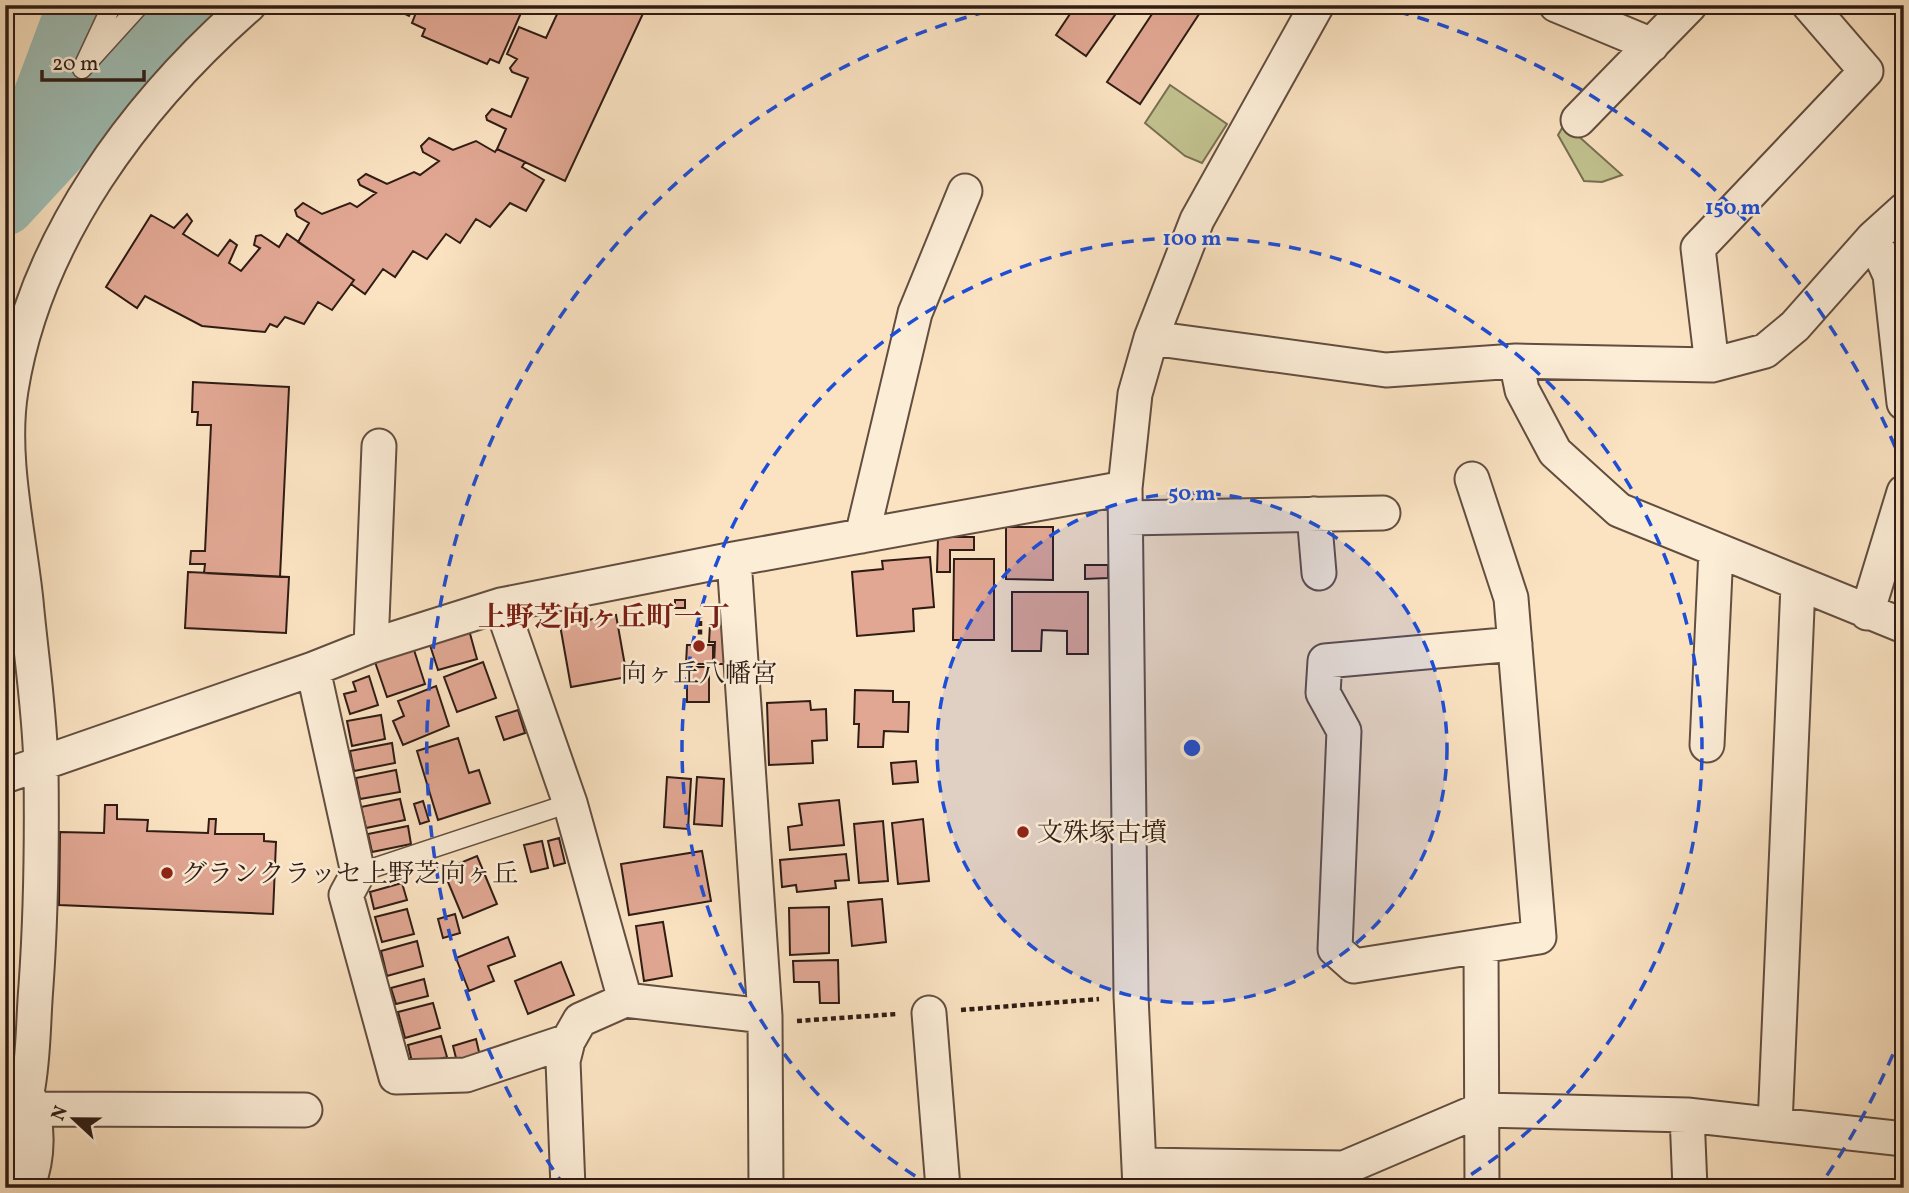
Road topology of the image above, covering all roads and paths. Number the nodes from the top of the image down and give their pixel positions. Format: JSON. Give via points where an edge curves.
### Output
{"nodes":[{"id":1,"x":112,"y":5,"type":"edge"},
{"id":2,"x":140,"y":5,"type":"edge"},
{"id":3,"x":248,"y":5,"type":"edge"},
{"id":4,"x":1556,"y":5,"type":"edge"},
{"id":5,"x":1690,"y":5,"type":"edge"},
{"id":6,"x":1809,"y":5,"type":"edge"},
{"id":7,"x":1316,"y":6,"type":"edge"},
{"id":8,"x":1653,"y":45,"type":"junction"},
{"id":9,"x":1578,"y":120,"type":"dead end"},
{"id":10,"x":965,"y":191,"type":"dead end"},
{"id":11,"x":1904,"y":210,"type":"edge"},
{"id":12,"x":1873,"y":238,"type":"junction"},
{"id":13,"x":1151,"y":338,"type":"junction"},
{"id":14,"x":1516,"y":361,"type":"junction"},
{"id":15,"x":1712,"y":365,"type":"junction"},
{"id":16,"x":1904,"y":404,"type":"edge"},
{"id":17,"x":379,"y":446,"type":"dead end"},
{"id":18,"x":1472,"y":479,"type":"dead end"},
{"id":19,"x":1904,"y":492,"type":"edge"},
{"id":20,"x":1125,"y":503,"type":"junction"},
{"id":21,"x":1383,"y":513,"type":"dead end"},
{"id":22,"x":1314,"y":514,"type":"junction"},
{"id":23,"x":862,"y":536,"type":"junction"},
{"id":24,"x":1716,"y":550,"type":"junction"},
{"id":25,"x":734,"y":559,"type":"junction"},
{"id":26,"x":1319,"y":573,"type":"dead end"},
{"id":27,"x":1798,"y":584,"type":"junction"},
{"id":28,"x":501,"y":605,"type":"junction"},
{"id":29,"x":700,"y":611,"type":"dead end"},
{"id":30,"x":1867,"y":613,"type":"junction"},
{"id":31,"x":1904,"y":626,"type":"edge"},
{"id":32,"x":700,"y":643,"type":"dead end"},
{"id":33,"x":1515,"y":644,"type":"junction"},
{"id":34,"x":371,"y":646,"type":"junction"},
{"id":35,"x":313,"y":669,"type":"junction"},
{"id":36,"x":1707,"y":745,"type":"dead end"},
{"id":37,"x":26,"y":770,"type":"edge"},
{"id":38,"x":570,"y":803,"type":"junction"},
{"id":39,"x":358,"y":873,"type":"junction"},
{"id":40,"x":1481,"y":946,"type":"junction"},
{"id":41,"x":625,"y":1000,"type":"junction"},
{"id":42,"x":929,"y":1013,"type":"dead end"},
{"id":43,"x":765,"y":1016,"type":"junction"},
{"id":44,"x":568,"y":1041,"type":"junction"},
{"id":45,"x":30,"y":1100,"type":"junction"},
{"id":46,"x":305,"y":1110,"type":"dead end"},
{"id":47,"x":1480,"y":1110,"type":"junction"},
{"id":48,"x":1687,"y":1115,"type":"junction"},
{"id":49,"x":1775,"y":1125,"type":"junction"},
{"id":50,"x":1904,"y":1139,"type":"edge"},
{"id":51,"x":5,"y":1163,"type":"edge"},
{"id":52,"x":1140,"y":1177,"type":"edge"},
{"id":53,"x":27,"y":1188,"type":"edge"},
{"id":54,"x":568,"y":1188,"type":"edge"},
{"id":55,"x":766,"y":1188,"type":"edge"},
{"id":56,"x":943,"y":1188,"type":"edge"},
{"id":57,"x":1482,"y":1188,"type":"edge"},
{"id":58,"x":1690,"y":1188,"type":"edge"}],
"edges":[{"from":1,"to":2,"type":"lane","via":[[82,69]]},
{"from":3,"to":37,"type":"street","via":[[175,75],[84,199],[40,287],[20,344],[10,393],[10,474],[23,578]]},
{"from":4,"to":8,"type":"street"},
{"from":5,"to":8,"type":"street"},
{"from":6,"to":15,"type":"street","via":[[1866,71],[1698,248]]},
{"from":7,"to":13,"type":"street","via":[[1197,220]]},
{"from":8,"to":9,"type":"street"},
{"from":10,"to":23,"type":"street","via":[[915,313]]},
{"from":11,"to":12,"type":"street"},
{"from":12,"to":15,"type":"street","via":[[1795,326],[1765,351]]},
{"from":12,"to":16,"type":"street","via":[[1890,275]]},
{"from":13,"to":14,"type":"street","via":[[1386,370]]},
{"from":13,"to":20,"type":"street","via":[[1135,394]]},
{"from":14,"to":15,"type":"street"},
{"from":14,"to":24,"type":"street","via":[[1522,390],[1555,452],[1619,510]]},
{"from":17,"to":34,"type":"street"},
{"from":18,"to":33,"type":"street","via":[[1511,598]]},
{"from":19,"to":30,"type":"street"},
{"from":20,"to":22,"type":"street"},
{"from":20,"to":23,"type":"street"},
{"from":20,"to":52,"type":"street","via":[[1131,996]]},
{"from":21,"to":22,"type":"street"},
{"from":22,"to":26,"type":"street"},
{"from":23,"to":25,"type":"street"},
{"from":24,"to":27,"type":"street"},
{"from":24,"to":36,"type":"street"},
{"from":25,"to":28,"type":"street"},
{"from":25,"to":43,"type":"street"},
{"from":27,"to":30,"type":"street"},
{"from":27,"to":49,"type":"street"},
{"from":28,"to":34,"type":"street"},
{"from":28,"to":38,"type":"street"},
{"from":29,"to":32,"type":"path"},
{"from":30,"to":31,"type":"street"},
{"from":33,"to":40,"type":"street","via":[[1539,937]]},
{"from":33,"to":40,"type":"street","via":[[1325,661],[1323,693],[1344,731],[1335,949],[1354,966]]},
{"from":34,"to":35,"type":"street"},
{"from":35,"to":37,"type":"street"},
{"from":35,"to":39,"type":"street"},
{"from":37,"to":45,"type":"street","via":[[40,930]]},
{"from":38,"to":39,"type":"lane"},
{"from":38,"to":41,"type":"street"},
{"from":39,"to":44,"type":"street","via":[[346,895],[396,1077],[466,1075]]},
{"from":40,"to":47,"type":"street"},
{"from":41,"to":43,"type":"street"},
{"from":41,"to":44,"type":"street","via":[[580,1020]]},
{"from":42,"to":56,"type":"street"},
{"from":43,"to":55,"type":"street"},
{"from":44,"to":54,"type":"street","via":[[563,1061]]},
{"from":45,"to":46,"type":"street"},
{"from":45,"to":51,"type":"street"},
{"from":45,"to":53,"type":"street","via":[[37,1130],[36,1166]]},
{"from":47,"to":48,"type":"street"},
{"from":47,"to":52,"type":"street","via":[[1344,1168]]},
{"from":47,"to":57,"type":"street"},
{"from":48,"to":49,"type":"street"},
{"from":48,"to":58,"type":"street"},
{"from":49,"to":50,"type":"street"}]}
